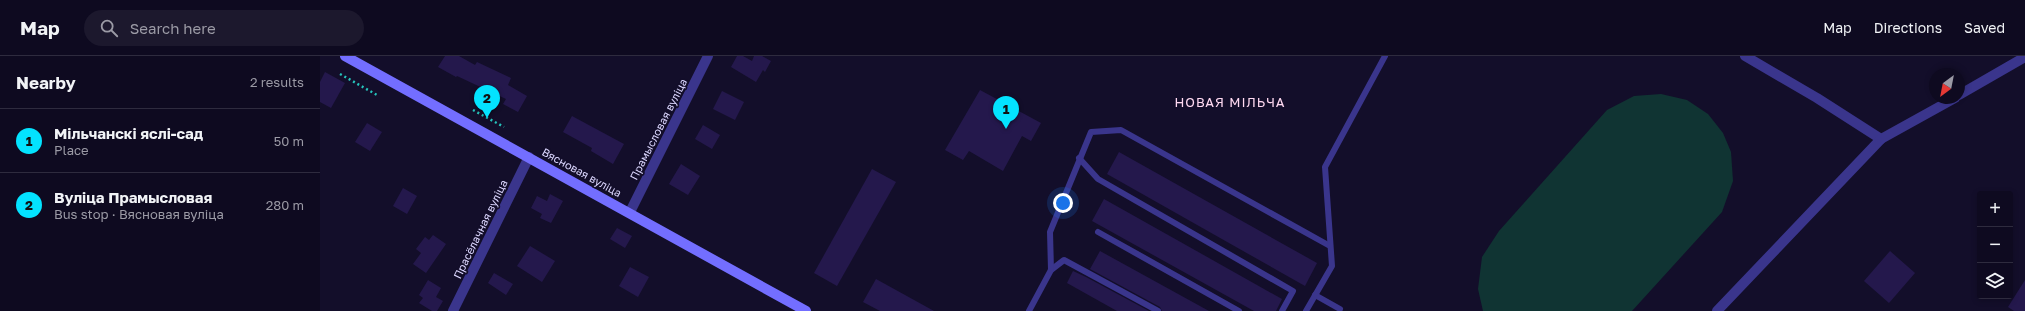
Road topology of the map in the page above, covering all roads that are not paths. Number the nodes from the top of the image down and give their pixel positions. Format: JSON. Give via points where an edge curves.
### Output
{"nodes":[{"id":1,"x":345,"y":56,"type":"edge"},
{"id":2,"x":708,"y":56,"type":"edge"},
{"id":3,"x":1385,"y":56,"type":"edge"},
{"id":4,"x":1745,"y":56,"type":"edge"},
{"id":5,"x":2025,"y":57,"type":"edge"},
{"id":6,"x":1965,"y":92,"type":"edge"},
{"id":7,"x":1943,"y":104,"type":"edge"},
{"id":8,"x":1881,"y":139,"type":"junction"},
{"id":9,"x":529,"y":157,"type":"junction"},
{"id":10,"x":1079,"y":158,"type":"junction"},
{"id":11,"x":630,"y":212,"type":"junction"},
{"id":12,"x":1098,"y":232,"type":"dead end"},
{"id":13,"x":1330,"y":246,"type":"junction"},
{"id":14,"x":1051,"y":270,"type":"junction"},
{"id":15,"x":1315,"y":295,"type":"junction"},
{"id":16,"x":1340,"y":309,"type":"dead end"},
{"id":17,"x":453,"y":311,"type":"edge"},
{"id":18,"x":806,"y":311,"type":"edge"},
{"id":19,"x":1029,"y":311,"type":"edge"},
{"id":20,"x":1158,"y":311,"type":"edge"},
{"id":21,"x":1239,"y":311,"type":"edge"},
{"id":22,"x":1282,"y":311,"type":"edge"},
{"id":23,"x":1306,"y":311,"type":"edge"},
{"id":24,"x":1717,"y":311,"type":"edge"}],
"edges":[{"from":1,"to":9,"type":"street","name":"Вясновая вуліца"},
{"from":2,"to":11,"type":"street","name":"Прамысловая вуліца"},
{"from":3,"to":13,"type":"lane","via":[[1325,167]]},
{"from":4,"to":8,"type":"street"},
{"from":5,"to":6,"type":"street"},
{"from":7,"to":8,"type":"street"},
{"from":8,"to":24,"type":"street"},
{"from":9,"to":11,"type":"street","name":"Вясновая вуліца"},
{"from":9,"to":17,"type":"street","name":"Прасёлачная вуліца"},
{"from":10,"to":13,"type":"lane","via":[[1091,132],[1121,130]]},
{"from":10,"to":14,"type":"lane","via":[[1050,232]]},
{"from":10,"to":22,"type":"lane","via":[[1098,178],[1293,291]]},
{"from":11,"to":18,"type":"street","name":"Вясновая вуліца"},
{"from":12,"to":21,"type":"lane"},
{"from":13,"to":15,"type":"lane","via":[[1332,266]]},
{"from":14,"to":19,"type":"lane"},
{"from":14,"to":20,"type":"lane","via":[[1064,260]]},
{"from":15,"to":16,"type":"lane"},
{"from":15,"to":23,"type":"lane"}]}
